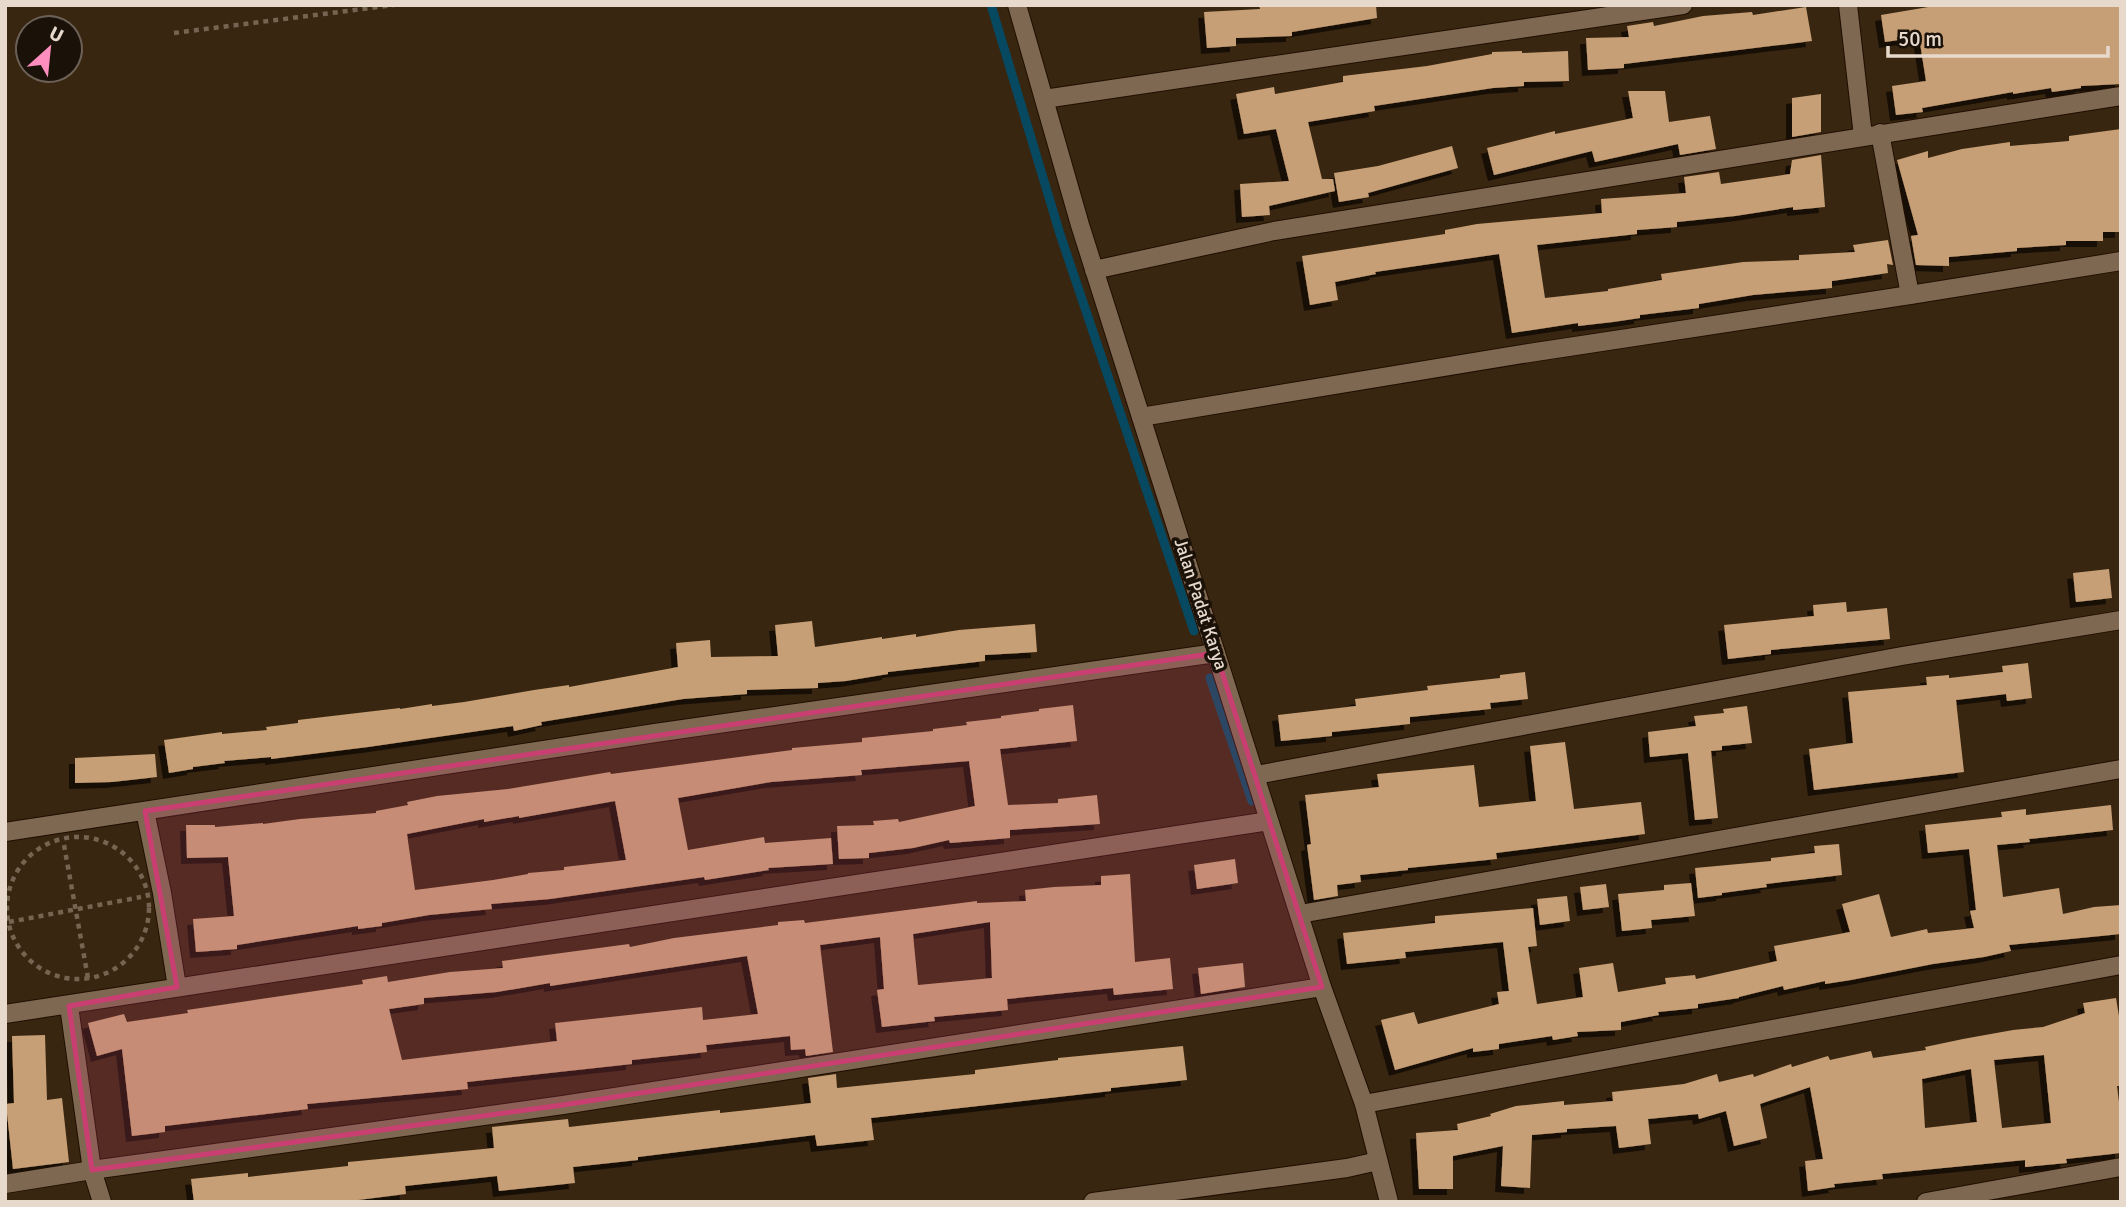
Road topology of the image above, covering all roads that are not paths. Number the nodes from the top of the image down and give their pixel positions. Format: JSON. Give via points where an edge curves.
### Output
{"nodes":[{"id":1,"x":1017,"y":5,"type":"edge"},
{"id":2,"x":1683,"y":5,"type":"edge"},
{"id":3,"x":1848,"y":5,"type":"edge"},
{"id":4,"x":2121,"y":96,"type":"edge"},
{"id":5,"x":1044,"y":99,"type":"junction"},
{"id":6,"x":1872,"y":134,"type":"junction"},
{"id":7,"x":2121,"y":261,"type":"edge"},
{"id":8,"x":1094,"y":270,"type":"junction"},
{"id":9,"x":1910,"y":295,"type":"junction"},
{"id":10,"x":1141,"y":418,"type":"junction"},
{"id":11,"x":2121,"y":620,"type":"edge"},
{"id":12,"x":1216,"y":653,"type":"junction"},
{"id":13,"x":2121,"y":769,"type":"edge"},
{"id":14,"x":1256,"y":775,"type":"junction"},
{"id":15,"x":145,"y":811,"type":"junction"},
{"id":16,"x":1269,"y":821,"type":"junction"},
{"id":17,"x":5,"y":832,"type":"edge"},
{"id":18,"x":1300,"y":914,"type":"junction"},
{"id":19,"x":2121,"y":965,"type":"edge"},
{"id":20,"x":177,"y":987,"type":"junction"},
{"id":21,"x":1322,"y":987,"type":"junction"},
{"id":22,"x":69,"y":1006,"type":"junction"},
{"id":23,"x":6,"y":1011,"type":"edge"},
{"id":24,"x":1364,"y":1104,"type":"junction"},
{"id":25,"x":1378,"y":1161,"type":"junction"},
{"id":26,"x":2121,"y":1167,"type":"edge"},
{"id":27,"x":92,"y":1170,"type":"junction"},
{"id":28,"x":5,"y":1184,"type":"edge"},
{"id":29,"x":102,"y":1202,"type":"edge"},
{"id":30,"x":1093,"y":1202,"type":"edge"},
{"id":31,"x":1389,"y":1202,"type":"edge"},
{"id":32,"x":1926,"y":1202,"type":"edge"}],
"edges":[{"from":1,"to":5,"type":"street","name":"Jalan Padat Karya"},
{"from":2,"to":5,"type":"street"},
{"from":3,"to":6,"type":"street"},
{"from":4,"to":6,"type":"street"},
{"from":5,"to":8,"type":"street","name":"Jalan Padat Karya"},
{"from":6,"to":8,"type":"street","via":[[1274,231]]},
{"from":6,"to":9,"type":"street"},
{"from":7,"to":9,"type":"street"},
{"from":8,"to":10,"type":"street","name":"Jalan Padat Karya"},
{"from":9,"to":10,"type":"street"},
{"from":10,"to":12,"type":"street","name":"Jalan Padat Karya"},
{"from":11,"to":14,"type":"street"},
{"from":12,"to":14,"type":"street","name":"Jalan Padat Karya"},
{"from":12,"to":15,"type":"street"},
{"from":13,"to":18,"type":"street"},
{"from":14,"to":16,"type":"street","name":"Jalan Padat Karya"},
{"from":15,"to":17,"type":"street","via":[[62,831]]},
{"from":15,"to":20,"type":"street","via":[[155,894]]},
{"from":16,"to":18,"type":"street","name":"Jalan Padat Karya"},
{"from":16,"to":20,"type":"street"},
{"from":18,"to":21,"type":"street","name":"Jalan Padat Karya"},
{"from":19,"to":24,"type":"street"},
{"from":20,"to":22,"type":"street"},
{"from":21,"to":24,"type":"street","name":"Jalan Padat Karya"},
{"from":21,"to":27,"type":"street","via":[[563,1105]]},
{"from":22,"to":23,"type":"street"},
{"from":22,"to":27,"type":"street"},
{"from":24,"to":25,"type":"street","name":"Jalan Padat Karya"},
{"from":25,"to":30,"type":"street"},
{"from":25,"to":31,"type":"street","name":"Jalan Padat Karya"},
{"from":26,"to":32,"type":"street"},
{"from":27,"to":28,"type":"street"},
{"from":27,"to":29,"type":"street"}]}
